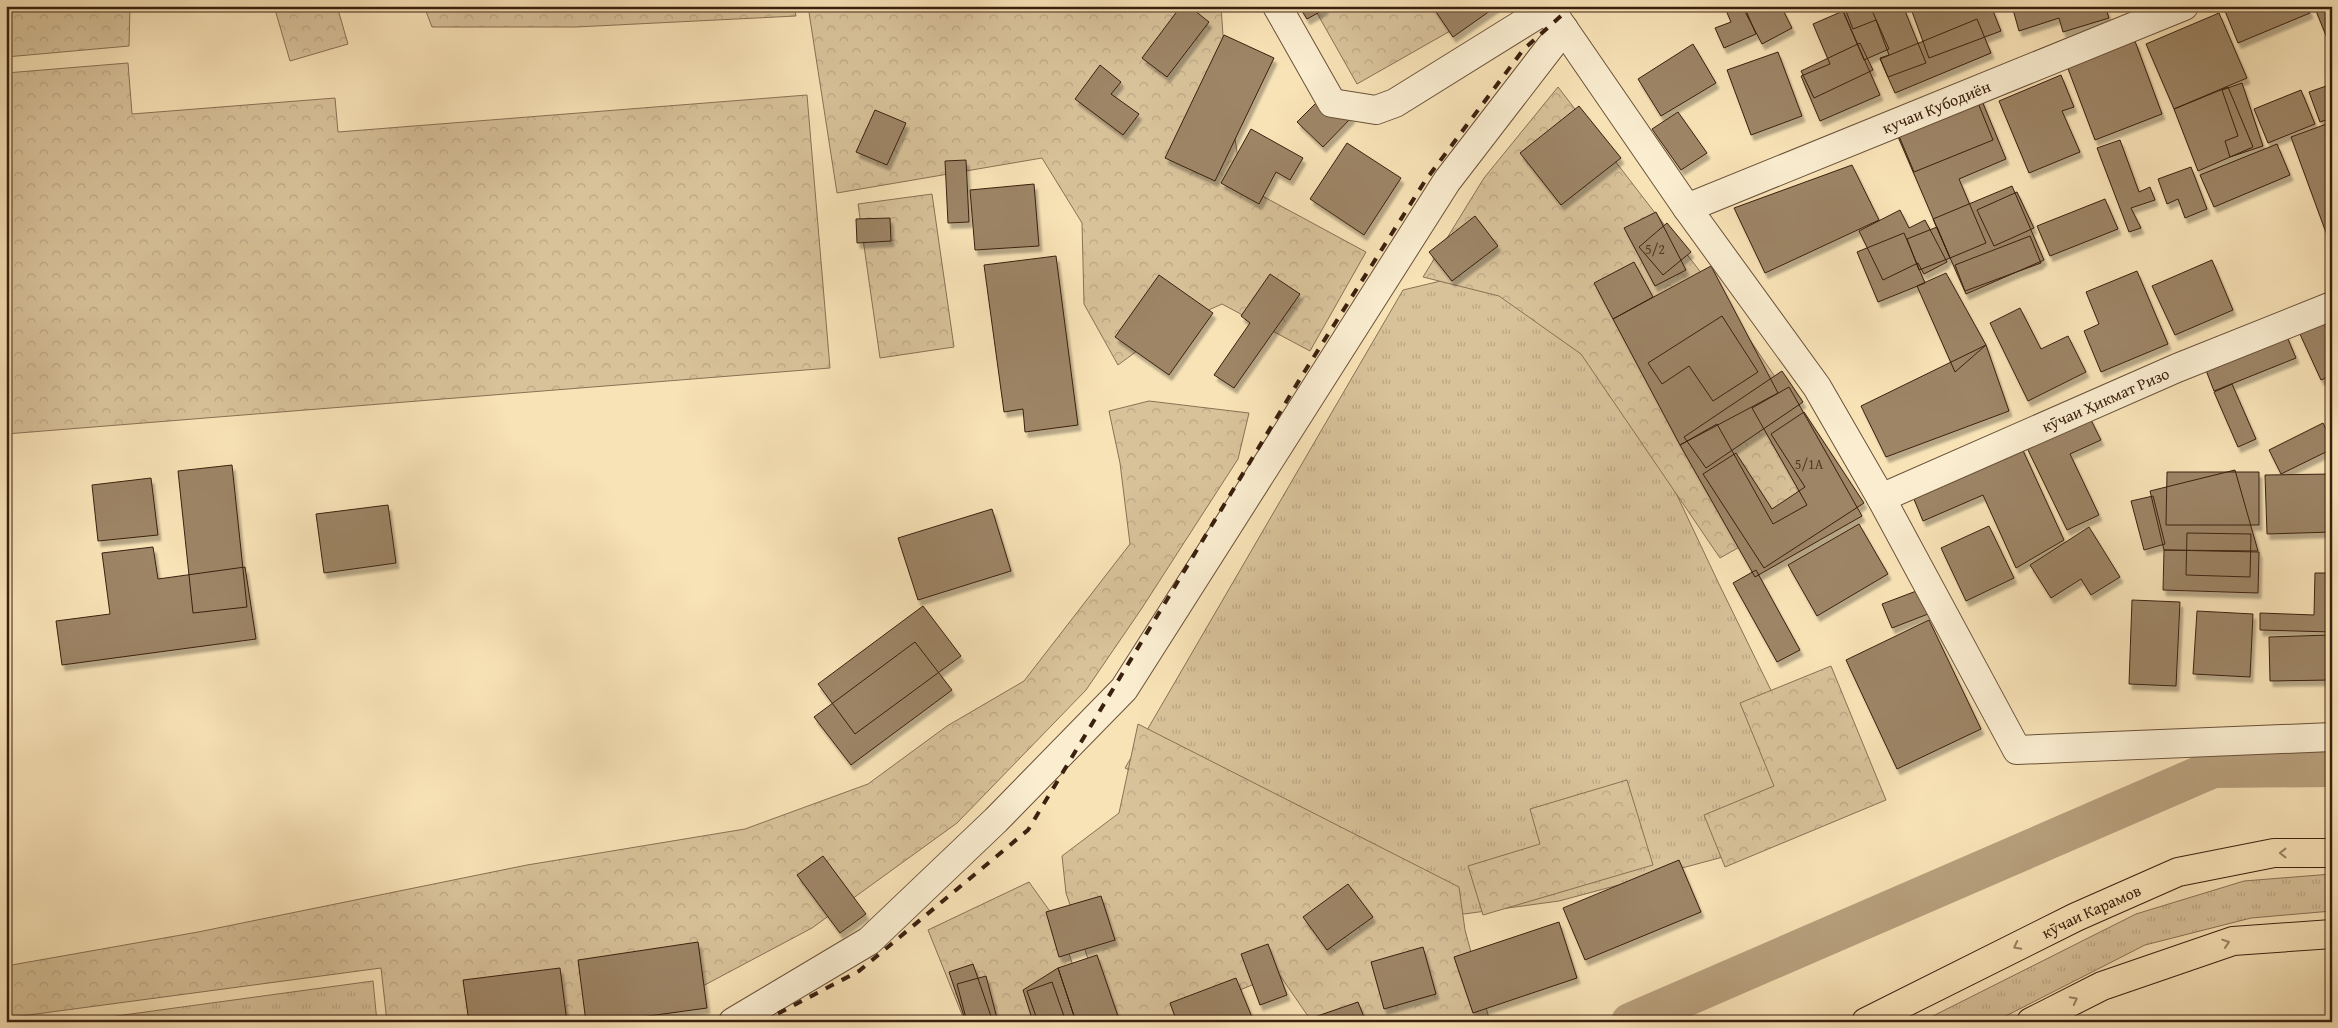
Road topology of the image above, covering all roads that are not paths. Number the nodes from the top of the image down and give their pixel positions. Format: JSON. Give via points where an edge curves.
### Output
{"nodes":[{"id":1,"x":1277,"y":6,"type":"edge"},
{"id":2,"x":2184,"y":6,"type":"edge"},
{"id":3,"x":1541,"y":9,"type":"edge"},
{"id":4,"x":1564,"y":29,"type":"junction"},
{"id":5,"x":1687,"y":208,"type":"junction"},
{"id":6,"x":2332,"y":306,"type":"edge"},
{"id":7,"x":1881,"y":498,"type":"junction"},
{"id":8,"x":2332,"y":737,"type":"edge"},
{"id":9,"x":2332,"y":853,"type":"edge"},
{"id":10,"x":2332,"y":934,"type":"edge"},
{"id":11,"x":734,"y":1022,"type":"edge"},
{"id":12,"x":1866,"y":1022,"type":"edge"},
{"id":13,"x":2031,"y":1022,"type":"edge"}],
"edges":[{"from":1,"to":3,"type":"street","via":[[1332,103],[1376,110],[1395,103]]},
{"from":2,"to":5,"type":"street","name":"кучаи Кубодиён"},
{"from":3,"to":4,"type":"street"},
{"from":4,"to":5,"type":"street","via":[[1557,19]]},
{"from":4,"to":11,"type":"street","via":[[1447,181],[1124,689],[996,820],[869,941]]},
{"from":5,"to":7,"type":"street","via":[[1818,387]]},
{"from":6,"to":7,"type":"street","name":"кӯчаи Ҳикмат Ризо","via":[[2177,368]]},
{"from":7,"to":8,"type":"street","via":[[2017,750]]},
{"from":9,"to":12,"type":"main road","name":"кӯчаи Карамов","one_way":true,"via":[[2274,853],[2178,872],[2076,917]]},
{"from":13,"to":10,"type":"main road","one_way":true,"via":[[2102,986],[2233,941]]}]}
